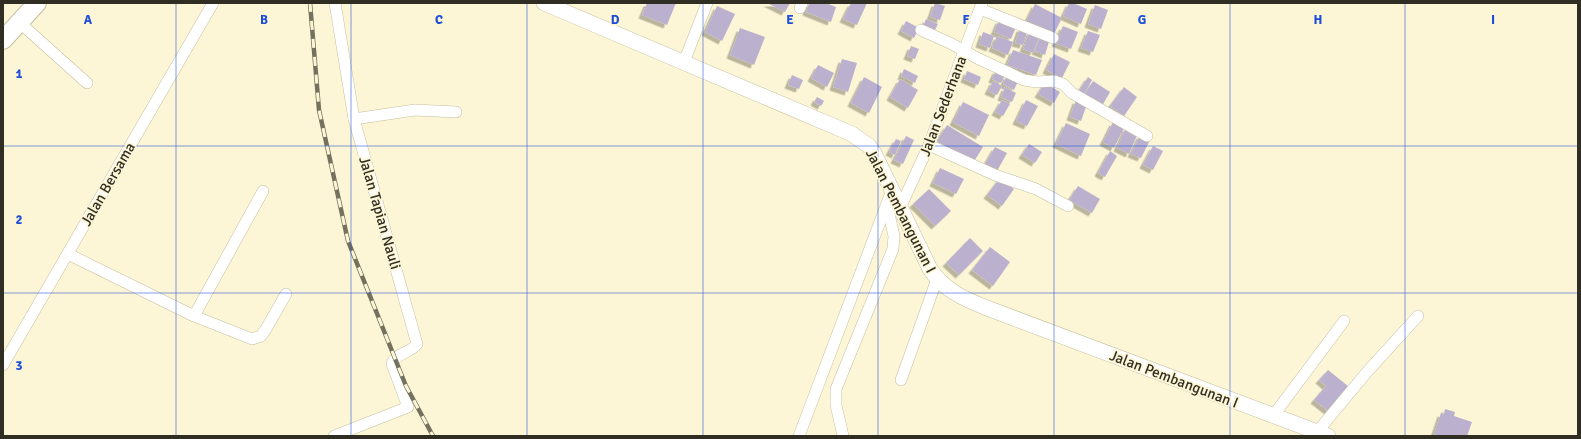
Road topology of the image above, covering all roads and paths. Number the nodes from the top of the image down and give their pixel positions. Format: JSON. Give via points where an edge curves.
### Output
{"nodes":[{"id":1,"x":37,"y":3,"type":"edge"},
{"id":2,"x":213,"y":3,"type":"edge"},
{"id":3,"x":335,"y":3,"type":"edge"},
{"id":4,"x":545,"y":3,"type":"edge"},
{"id":5,"x":707,"y":3,"type":"edge"},
{"id":6,"x":981,"y":6,"type":"edge"},
{"id":7,"x":20,"y":22,"type":"junction"},
{"id":8,"x":922,"y":30,"type":"dead end"},
{"id":9,"x":1053,"y":38,"type":"dead end"},
{"id":10,"x":3,"y":40,"type":"edge"},
{"id":11,"x":964,"y":51,"type":"junction"},
{"id":12,"x":684,"y":62,"type":"junction"},
{"id":13,"x":87,"y":83,"type":"dead end"},
{"id":14,"x":456,"y":112,"type":"dead end"},
{"id":15,"x":354,"y":119,"type":"junction"},
{"id":16,"x":1146,"y":136,"type":"dead end"},
{"id":17,"x":929,"y":145,"type":"junction"},
{"id":18,"x":263,"y":191,"type":"dead end"},
{"id":19,"x":893,"y":206,"type":"junction"},
{"id":20,"x":1068,"y":206,"type":"dead end"},
{"id":21,"x":68,"y":254,"type":"junction"},
{"id":22,"x":937,"y":279,"type":"junction"},
{"id":23,"x":286,"y":294,"type":"dead end"},
{"id":24,"x":194,"y":316,"type":"junction"},
{"id":25,"x":1418,"y":316,"type":"dead end"},
{"id":26,"x":1344,"y":321,"type":"dead end"},
{"id":27,"x":3,"y":365,"type":"edge"},
{"id":28,"x":902,"y":380,"type":"dead end"},
{"id":29,"x":1273,"y":416,"type":"junction"},
{"id":30,"x":1323,"y":434,"type":"edge"},
{"id":31,"x":334,"y":436,"type":"edge"},
{"id":32,"x":799,"y":436,"type":"edge"},
{"id":33,"x":843,"y":436,"type":"edge"}],
"edges":[{"from":1,"to":7,"type":"highway"},
{"from":2,"to":21,"type":"street","name":"Jalan Bersama"},
{"from":3,"to":15,"type":"street","name":"Jalan Tapian Nauli"},
{"from":4,"to":12,"type":"main road","name":"Jalan Pembangunan I"},
{"from":5,"to":12,"type":"street"},
{"from":6,"to":9,"type":"street"},
{"from":6,"to":11,"type":"street","name":"Jalan Sederhana"},
{"from":7,"to":10,"type":"highway"},
{"from":7,"to":13,"type":"street"},
{"from":8,"to":11,"type":"street"},
{"from":11,"to":16,"type":"street","via":[[1024,80],[1054,81],[1063,84],[1072,93]]},
{"from":11,"to":17,"type":"street","name":"Jalan Sederhana"},
{"from":12,"to":19,"type":"main road","name":"Jalan Pembangunan I","via":[[852,134],[869,146],[874,153],[892,190]]},
{"from":14,"to":15,"type":"street","via":[[415,110]]},
{"from":15,"to":31,"type":"street","name":"Jalan Tapian Nauli","via":[[416,340],[415,347],[395,358],[392,364],[408,407]]},
{"from":17,"to":19,"type":"street","name":"Jalan Sederhana"},
{"from":17,"to":20,"type":"street","via":[[1036,189]]},
{"from":18,"to":24,"type":"street"},
{"from":19,"to":22,"type":"main road","name":"Jalan Pembangunan I"},
{"from":19,"to":32,"type":"street","name":"Jalan Sederhana"},
{"from":19,"to":33,"type":"street","via":[[893,249],[836,389],[836,405]]},
{"from":21,"to":24,"type":"street"},
{"from":21,"to":27,"type":"street","name":"Jalan Bersama"},
{"from":22,"to":28,"type":"street"},
{"from":22,"to":29,"type":"main road","name":"Jalan Pembangunan I","via":[[955,294],[972,302]]},
{"from":23,"to":24,"type":"street","via":[[266,330],[261,336],[252,339]]},
{"from":25,"to":30,"type":"street","via":[[1367,372]]},
{"from":26,"to":29,"type":"street"},
{"from":29,"to":30,"type":"main road","name":"Jalan Pembangunan I"}]}
